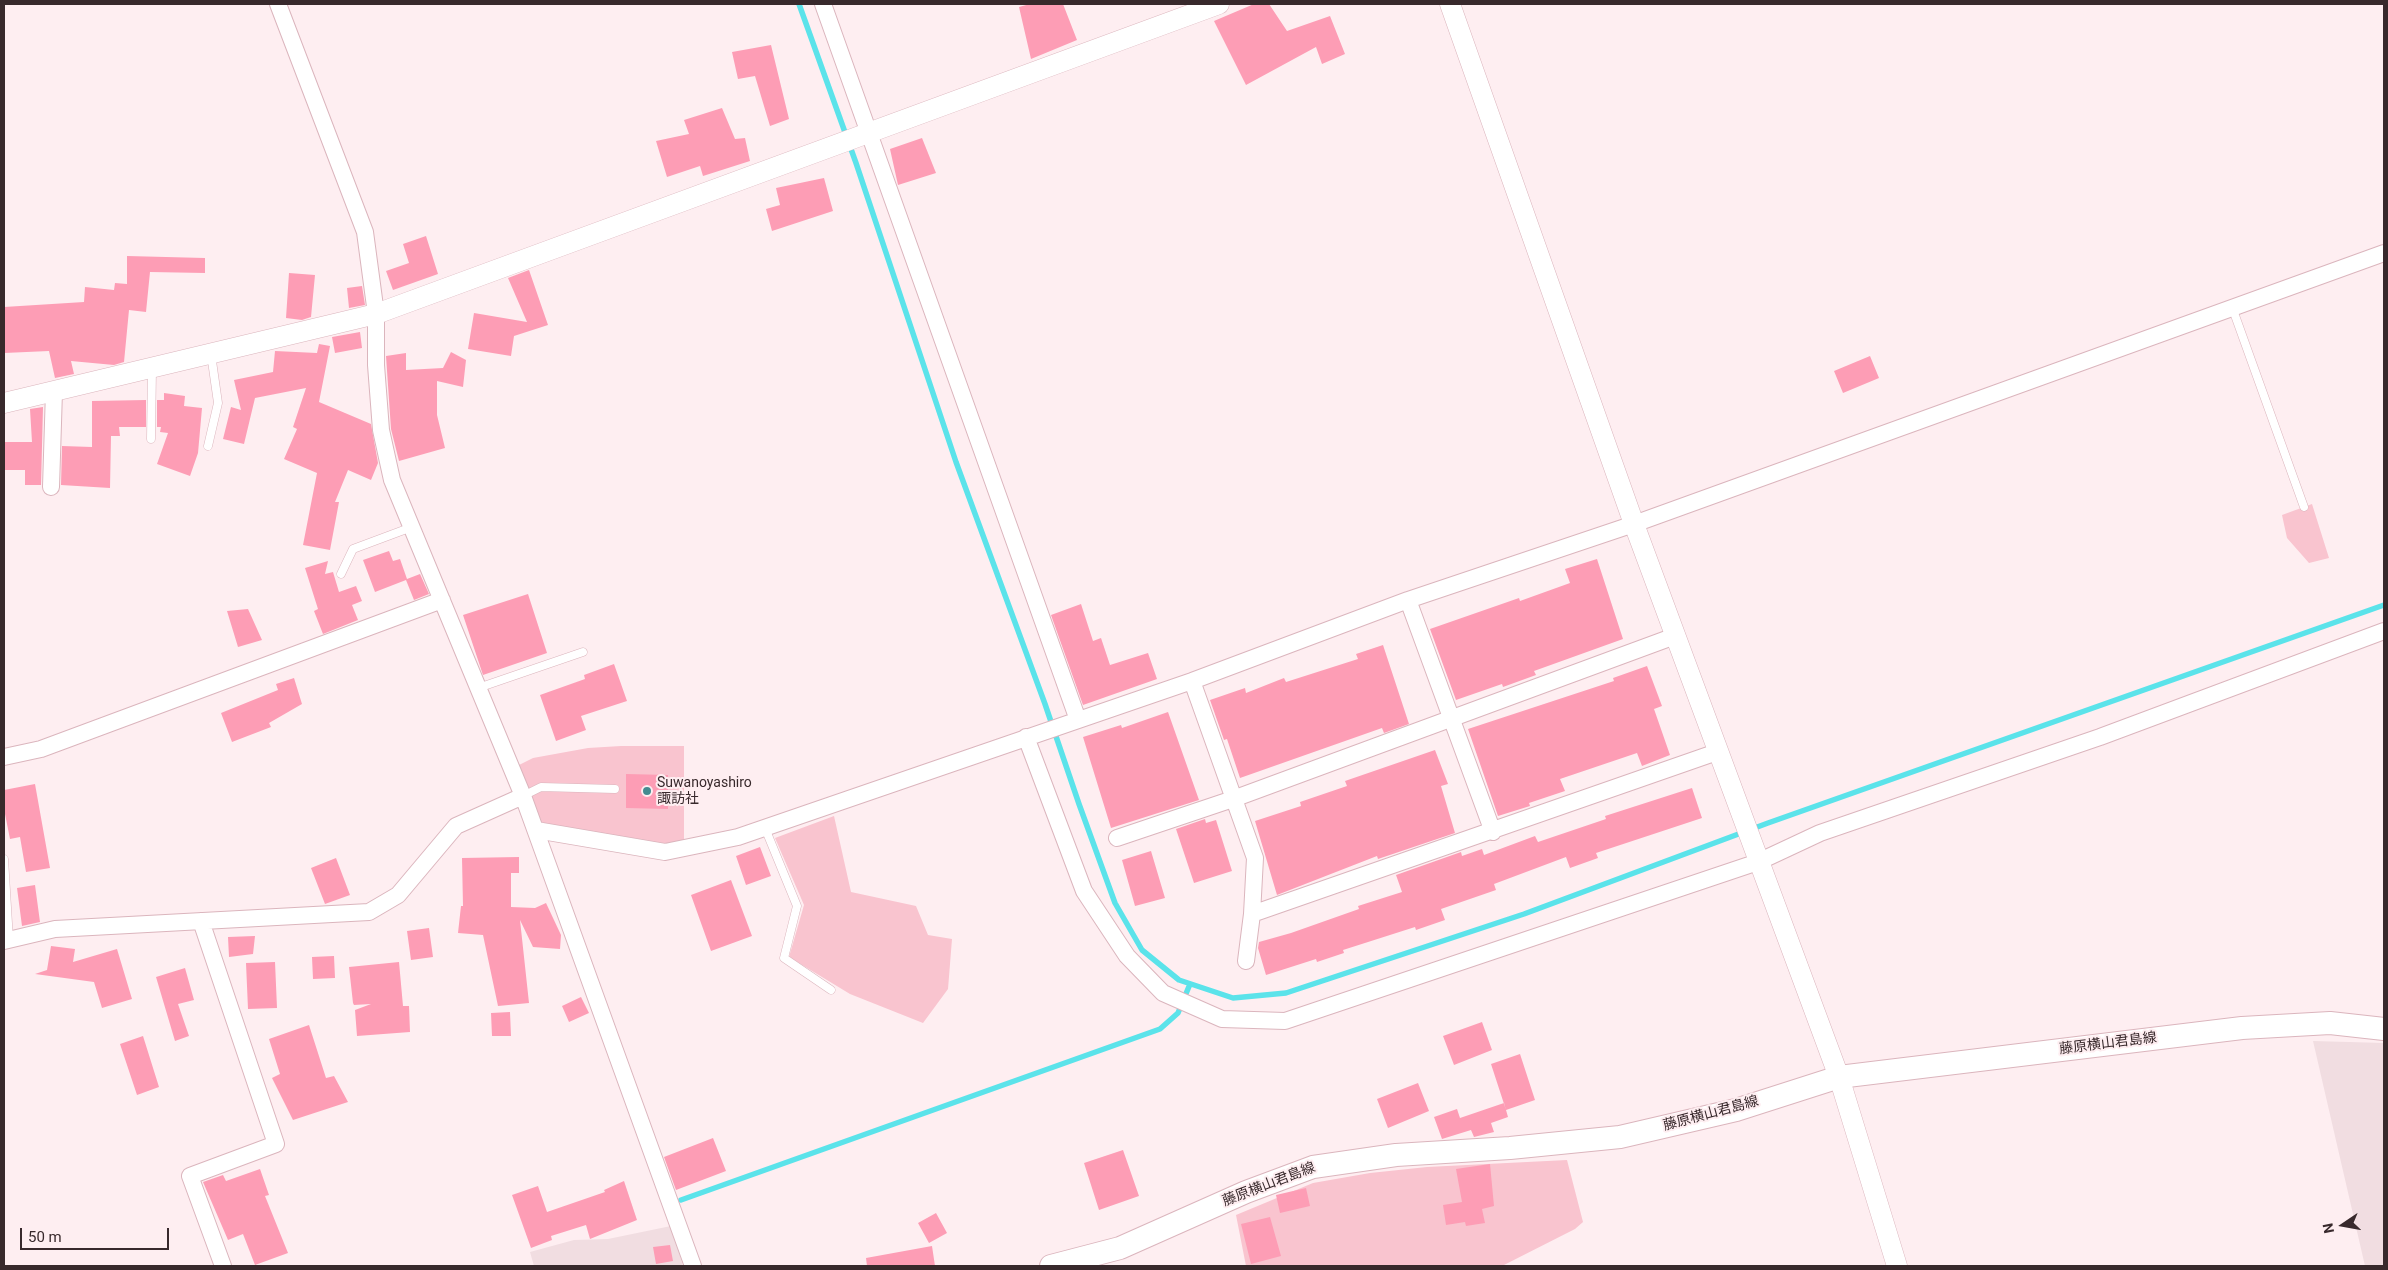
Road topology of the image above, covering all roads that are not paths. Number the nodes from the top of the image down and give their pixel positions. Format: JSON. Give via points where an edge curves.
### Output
{"nodes":[{"id":1,"x":278,"y":4,"type":"edge"},
{"id":2,"x":823,"y":4,"type":"edge"},
{"id":3,"x":1219,"y":4,"type":"edge"},
{"id":4,"x":1450,"y":4,"type":"edge"},
{"id":5,"x":868,"y":131,"type":"junction"},
{"id":6,"x":2384,"y":253,"type":"edge"},
{"id":7,"x":2232,"y":307,"type":"junction"},
{"id":8,"x":376,"y":314,"type":"junction"},
{"id":9,"x":211,"y":354,"type":"junction"},
{"id":10,"x":152,"y":368,"type":"junction"},
{"id":11,"x":54,"y":391,"type":"junction"},
{"id":12,"x":4,"y":403,"type":"edge"},
{"id":13,"x":151,"y":439,"type":"dead end"},
{"id":14,"x":208,"y":446,"type":"dead end"},
{"id":15,"x":51,"y":487,"type":"dead end"},
{"id":16,"x":2304,"y":507,"type":"dead end"},
{"id":17,"x":1634,"y":524,"type":"junction"},
{"id":18,"x":412,"y":527,"type":"junction"},
{"id":19,"x":341,"y":574,"type":"dead end"},
{"id":20,"x":442,"y":600,"type":"junction"},
{"id":21,"x":1408,"y":600,"type":"junction"},
{"id":22,"x":2384,"y":631,"type":"edge"},
{"id":23,"x":1675,"y":636,"type":"junction"},
{"id":24,"x":583,"y":652,"type":"dead end"},
{"id":25,"x":1192,"y":681,"type":"junction"},
{"id":26,"x":478,"y":688,"type":"junction"},
{"id":27,"x":1452,"y":719,"type":"junction"},
{"id":28,"x":1073,"y":721,"type":"junction"},
{"id":29,"x":1026,"y":737,"type":"junction"},
{"id":30,"x":1718,"y":752,"type":"junction"},
{"id":31,"x":4,"y":758,"type":"edge"},
{"id":32,"x":615,"y":788,"type":"dead end"},
{"id":33,"x":523,"y":796,"type":"junction"},
{"id":34,"x":1233,"y":799,"type":"junction"},
{"id":35,"x":765,"y":828,"type":"junction"},
{"id":36,"x":536,"y":830,"type":"junction"},
{"id":37,"x":1492,"y":832,"type":"junction"},
{"id":38,"x":1117,"y":838,"type":"dead end"},
{"id":39,"x":4,"y":859,"type":"edge"},
{"id":40,"x":1758,"y":862,"type":"junction"},
{"id":41,"x":1252,"y":914,"type":"junction"},
{"id":42,"x":201,"y":921,"type":"junction"},
{"id":43,"x":6,"y":940,"type":"edge"},
{"id":44,"x":1246,"y":961,"type":"dead end"},
{"id":45,"x":831,"y":990,"type":"dead end"},
{"id":46,"x":2384,"y":1029,"type":"edge"},
{"id":47,"x":1839,"y":1076,"type":"junction"},
{"id":48,"x":223,"y":1266,"type":"edge"},
{"id":49,"x":693,"y":1266,"type":"edge"},
{"id":50,"x":1051,"y":1266,"type":"edge"},
{"id":51,"x":1896,"y":1266,"type":"edge"}],
"edges":[{"from":1,"to":8,"type":"street","via":[[365,232]]},
{"from":2,"to":5,"type":"street"},
{"from":3,"to":5,"type":"street"},
{"from":4,"to":17,"type":"street"},
{"from":5,"to":8,"type":"street"},
{"from":5,"to":28,"type":"street"},
{"from":6,"to":7,"type":"street"},
{"from":7,"to":16,"type":"lane"},
{"from":7,"to":17,"type":"street"},
{"from":8,"to":9,"type":"street"},
{"from":8,"to":18,"type":"street","via":[[376,365],[382,430],[392,480]]},
{"from":9,"to":10,"type":"street"},
{"from":9,"to":14,"type":"lane","via":[[218,403]]},
{"from":10,"to":11,"type":"street"},
{"from":10,"to":13,"type":"lane"},
{"from":11,"to":12,"type":"street"},
{"from":11,"to":15,"type":"street"},
{"from":17,"to":21,"type":"street"},
{"from":17,"to":23,"type":"street"},
{"from":18,"to":19,"type":"lane","via":[[353,549]]},
{"from":18,"to":20,"type":"street"},
{"from":20,"to":26,"type":"street"},
{"from":20,"to":31,"type":"street","via":[[41,748]]},
{"from":21,"to":25,"type":"street"},
{"from":21,"to":27,"type":"street"},
{"from":22,"to":40,"type":"street","via":[[2100,737],[1820,833]]},
{"from":23,"to":27,"type":"street"},
{"from":23,"to":30,"type":"street"},
{"from":24,"to":26,"type":"lane"},
{"from":25,"to":28,"type":"street"},
{"from":25,"to":34,"type":"street"},
{"from":26,"to":33,"type":"street"},
{"from":27,"to":34,"type":"street"},
{"from":27,"to":37,"type":"street"},
{"from":28,"to":29,"type":"street"},
{"from":29,"to":35,"type":"street"},
{"from":29,"to":40,"type":"street","via":[[1084,891],[1128,956],[1163,993],[1222,1019],[1285,1021]]},
{"from":30,"to":37,"type":"street"},
{"from":30,"to":40,"type":"street"},
{"from":32,"to":33,"type":"lane","via":[[541,788]]},
{"from":33,"to":36,"type":"street"},
{"from":33,"to":42,"type":"street","via":[[456,826],[398,895],[369,912]]},
{"from":34,"to":38,"type":"street"},
{"from":34,"to":41,"type":"street","via":[[1255,858]]},
{"from":35,"to":36,"type":"street","via":[[738,838],[665,852]]},
{"from":35,"to":45,"type":"lane","via":[[797,906],[784,958]]},
{"from":36,"to":49,"type":"street"},
{"from":37,"to":41,"type":"street"},
{"from":39,"to":43,"type":"lane"},
{"from":40,"to":47,"type":"street"},
{"from":41,"to":44,"type":"street"},
{"from":42,"to":43,"type":"street","via":[[55,929]]},
{"from":42,"to":48,"type":"street","via":[[276,1144],[190,1176]]},
{"from":46,"to":47,"type":"main road","name":"藤原横山君島線","via":[[2330,1023],[2242,1028]]},
{"from":47,"to":50,"type":"main road","name":"藤原横山君島線","via":[[1736,1110],[1620,1137],[1396,1155],[1313,1167],[1246,1192],[1120,1248]]},
{"from":47,"to":51,"type":"street"}]}
